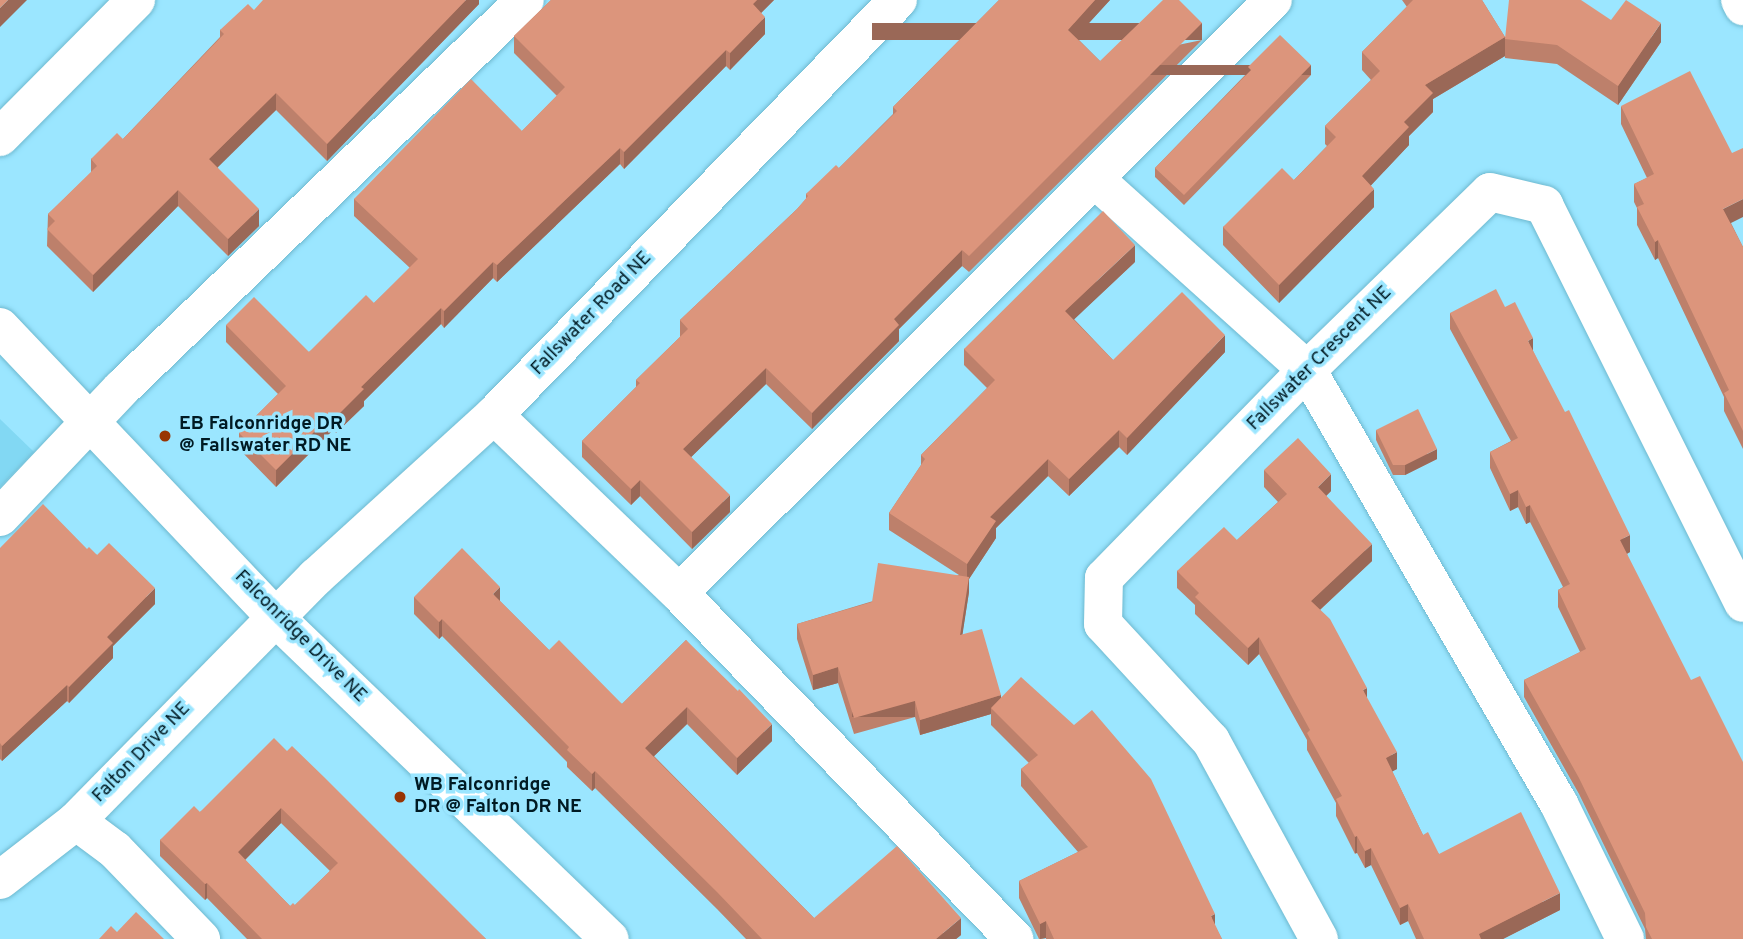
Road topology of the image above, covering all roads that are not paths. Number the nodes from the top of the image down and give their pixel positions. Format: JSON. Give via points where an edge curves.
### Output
{"nodes":[{"id":1,"x":136,"y":0,"type":"edge"},
{"id":2,"x":525,"y":0,"type":"edge"},
{"id":3,"x":898,"y":0,"type":"edge"},
{"id":4,"x":1273,"y":0,"type":"edge"},
{"id":5,"x":1740,"y":0,"type":"edge"},
{"id":6,"x":1743,"y":6,"type":"edge"},
{"id":7,"x":0,"y":137,"type":"edge"},
{"id":8,"x":1096,"y":180,"type":"junction"},
{"id":9,"x":0,"y":327,"type":"edge"},
{"id":10,"x":1307,"y":370,"type":"junction"},
{"id":11,"x":494,"y":415,"type":"junction"},
{"id":12,"x":90,"y":421,"type":"junction"},
{"id":13,"x":0,"y":517,"type":"edge"},
{"id":14,"x":679,"y":593,"type":"junction"},
{"id":15,"x":1743,"y":603,"type":"edge"},
{"id":16,"x":276,"y":618,"type":"junction"},
{"id":17,"x":76,"y":821,"type":"junction"},
{"id":18,"x":0,"y":880,"type":"edge"},
{"id":19,"x":201,"y":939,"type":"edge"},
{"id":20,"x":609,"y":939,"type":"edge"},
{"id":21,"x":1014,"y":939,"type":"edge"},
{"id":22,"x":1319,"y":939,"type":"edge"},
{"id":23,"x":1625,"y":939,"type":"edge"}],
"edges":[{"from":1,"to":7,"type":"street"},
{"from":2,"to":12,"type":"street"},
{"from":3,"to":11,"type":"street","name":"Fallswater Road NE"},
{"from":4,"to":8,"type":"street"},
{"from":5,"to":6,"type":"street"},
{"from":8,"to":10,"type":"street"},
{"from":8,"to":14,"type":"street"},
{"from":9,"to":12,"type":"street","name":"Falconridge Drive NE"},
{"from":10,"to":15,"type":"street","name":"Fallswater Crescent NE","via":[[1490,192],[1544,205]]},
{"from":10,"to":22,"type":"street","name":"Fallswater Crescent NE","via":[[1104,579],[1103,624],[1211,741]]},
{"from":10,"to":23,"type":"street","via":[[1559,804]]},
{"from":11,"to":14,"type":"street"},
{"from":11,"to":16,"type":"street","name":"Fallswater Road NE"},
{"from":12,"to":13,"type":"street"},
{"from":12,"to":16,"type":"street","name":"Falconridge Drive NE"},
{"from":14,"to":21,"type":"street"},
{"from":16,"to":17,"type":"street","name":"Falton Drive NE"},
{"from":16,"to":20,"type":"street","name":"Falconridge Drive NE"},
{"from":17,"to":18,"type":"street","name":"Falton Drive NE"},
{"from":17,"to":19,"type":"street","via":[[115,850]]}]}
